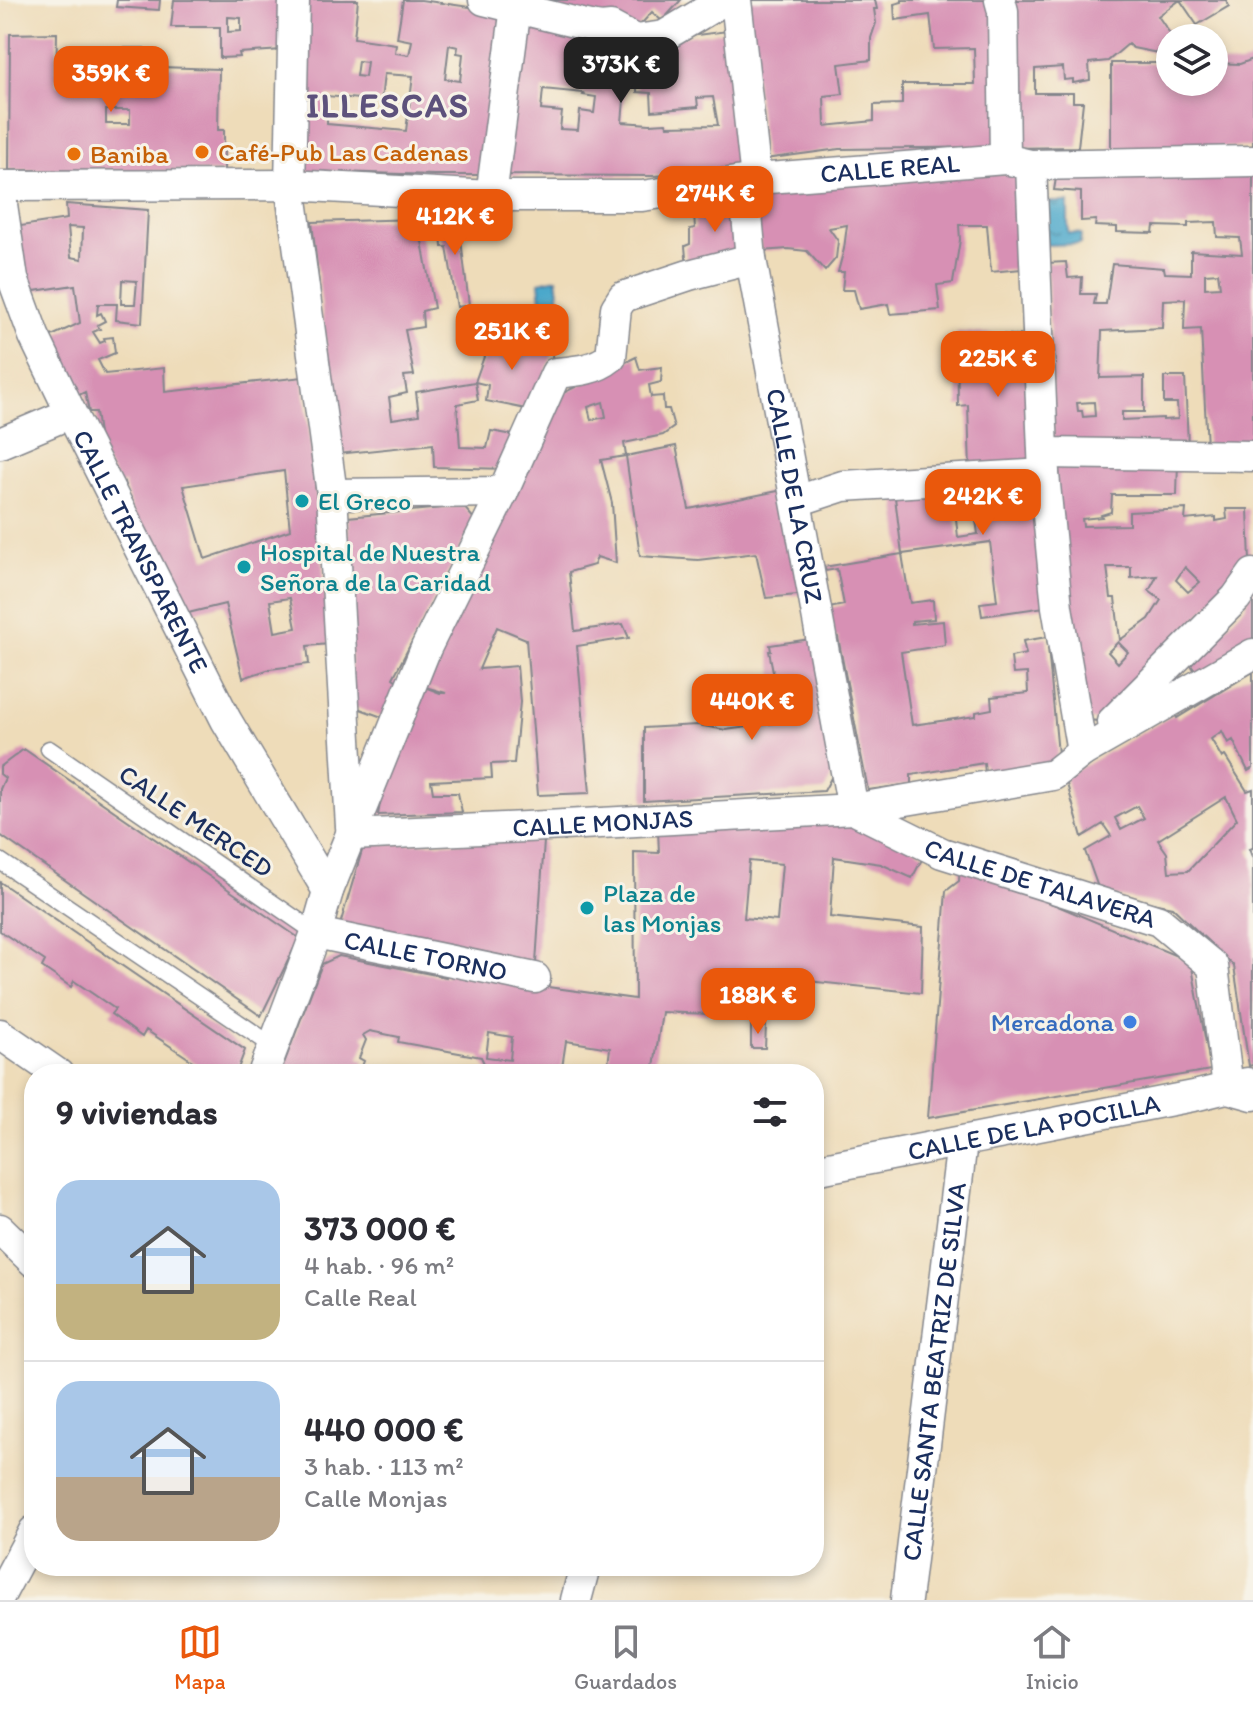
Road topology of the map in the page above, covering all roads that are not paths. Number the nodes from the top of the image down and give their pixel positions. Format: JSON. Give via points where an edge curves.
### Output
{"nodes":[{"id":1,"x":294,"y":0,"type":"edge"},
{"id":2,"x":484,"y":0,"type":"edge"},
{"id":3,"x":724,"y":0,"type":"edge"},
{"id":4,"x":736,"y":0,"type":"edge"},
{"id":5,"x":1000,"y":0,"type":"edge"},
{"id":6,"x":516,"y":7,"type":"junction"},
{"id":7,"x":1253,"y":161,"type":"edge"},
{"id":8,"x":1018,"y":162,"type":"junction"},
{"id":9,"x":750,"y":180,"type":"junction"},
{"id":10,"x":290,"y":185,"type":"junction"},
{"id":11,"x":0,"y":188,"type":"edge"},
{"id":12,"x":491,"y":196,"type":"junction"},
{"id":13,"x":751,"y":259,"type":"junction"},
{"id":14,"x":71,"y":413,"type":"junction"},
{"id":15,"x":0,"y":443,"type":"edge"},
{"id":16,"x":1253,"y":456,"type":"edge"},
{"id":17,"x":1044,"y":464,"type":"junction"},
{"id":18,"x":503,"y":492,"type":"junction"},
{"id":19,"x":332,"y":494,"type":"junction"},
{"id":20,"x":797,"y":501,"type":"junction"},
{"id":21,"x":1253,"y":574,"type":"edge"},
{"id":22,"x":1253,"y":654,"type":"edge"},
{"id":23,"x":49,"y":749,"type":"dead end"},
{"id":24,"x":1082,"y":752,"type":"junction"},
{"id":25,"x":853,"y":809,"type":"junction"},
{"id":26,"x":351,"y":835,"type":"junction"},
{"id":27,"x":0,"y":861,"type":"edge"},
{"id":28,"x":328,"y":891,"type":"junction"},
{"id":29,"x":316,"y":933,"type":"junction"},
{"id":30,"x":535,"y":978,"type":"dead end"},
{"id":31,"x":0,"y":1034,"type":"edge"},
{"id":32,"x":268,"y":1060,"type":"edge"},
{"id":33,"x":44,"y":1064,"type":"edge"},
{"id":34,"x":1245,"y":1088,"type":"edge"},
{"id":35,"x":962,"y":1142,"type":"junction"},
{"id":36,"x":824,"y":1168,"type":"edge"},
{"id":37,"x":24,"y":1550,"type":"edge"},
{"id":38,"x":582,"y":1576,"type":"edge"},
{"id":39,"x":0,"y":1595,"type":"edge"},
{"id":40,"x":576,"y":1600,"type":"edge"},
{"id":41,"x":906,"y":1600,"type":"edge"}],
"edges":[{"from":1,"to":10,"type":"street"},
{"from":2,"to":6,"type":"street"},
{"from":3,"to":6,"type":"street","via":[[664,36],[635,40],[611,27]]},
{"from":4,"to":9,"type":"street","name":"CALLE DE LA CRUZ"},
{"from":5,"to":8,"type":"street"},
{"from":6,"to":12,"type":"street"},
{"from":7,"to":8,"type":"street","name":"CALLE REAL"},
{"from":8,"to":9,"type":"street","name":"CALLE REAL"},
{"from":8,"to":17,"type":"street"},
{"from":9,"to":12,"type":"street","name":"CALLE REAL","via":[[642,196]]},
{"from":9,"to":13,"type":"street","name":"CALLE DE LA CRUZ"},
{"from":10,"to":11,"type":"street","name":"CALLE REAL"},
{"from":10,"to":12,"type":"street","name":"CALLE REAL"},
{"from":10,"to":19,"type":"street"},
{"from":11,"to":14,"type":"street","name":"CALLE TRANSPARENTE","via":[[13,279]]},
{"from":13,"to":18,"type":"street","via":[[623,297],[616,308],[611,357],[601,365],[556,373]]},
{"from":13,"to":20,"type":"street","name":"CALLE DE LA CRUZ"},
{"from":14,"to":15,"type":"street"},
{"from":14,"to":28,"type":"street","name":"CALLE TRANSPARENTE","via":[[226,720]]},
{"from":16,"to":17,"type":"street"},
{"from":17,"to":20,"type":"street","via":[[843,486]]},
{"from":17,"to":24,"type":"street","via":[[1057,607]]},
{"from":18,"to":19,"type":"street"},
{"from":18,"to":26,"type":"street","via":[[426,648]]},
{"from":19,"to":26,"type":"street"},
{"from":20,"to":25,"type":"street","name":"CALLE DE LA CRUZ"},
{"from":21,"to":24,"type":"street","via":[[1236,598]]},
{"from":22,"to":24,"type":"street"},
{"from":23,"to":29,"type":"lane","name":"CALLE MERCED"},
{"from":24,"to":25,"type":"street","name":"CALLE MONJAS","via":[[1053,775]]},
{"from":25,"to":26,"type":"street","name":"CALLE MONJAS"},
{"from":25,"to":34,"type":"street","name":"CALLE DE TALAVERA","via":[[942,853],[1159,921],[1213,966]]},
{"from":26,"to":28,"type":"street"},
{"from":27,"to":32,"type":"lane"},
{"from":28,"to":29,"type":"street"},
{"from":29,"to":30,"type":"street","name":"CALLE TORNO"},
{"from":29,"to":32,"type":"street"},
{"from":31,"to":33,"type":"street"},
{"from":34,"to":35,"type":"street","name":"CALLE DE LA POCILLA"},
{"from":35,"to":36,"type":"street","name":"CALLE DE LA POCILLA"},
{"from":35,"to":41,"type":"street","name":"CALLE SANTA BEATRIZ DE SILVA"},
{"from":37,"to":39,"type":"street"},
{"from":38,"to":40,"type":"street"}]}
